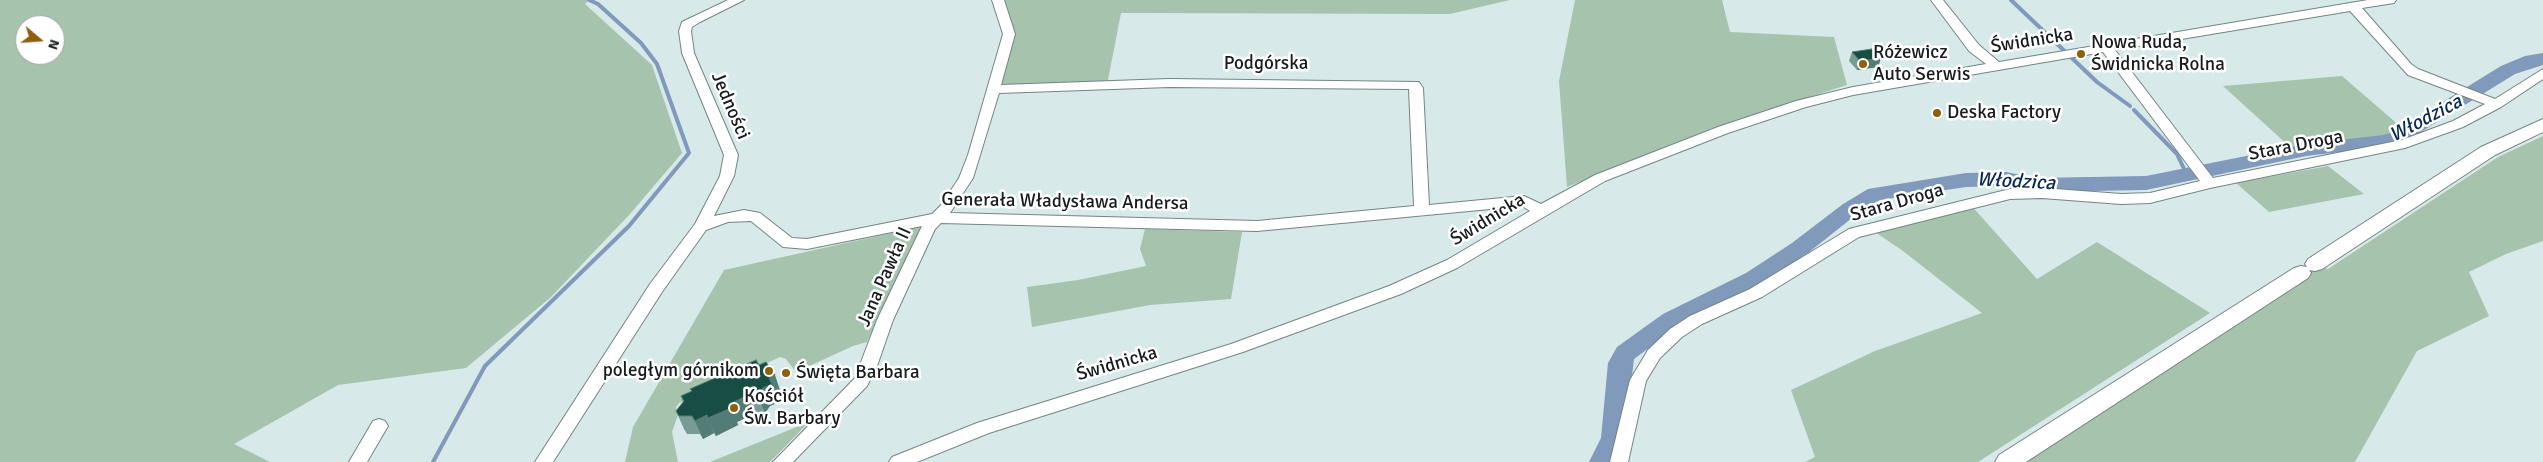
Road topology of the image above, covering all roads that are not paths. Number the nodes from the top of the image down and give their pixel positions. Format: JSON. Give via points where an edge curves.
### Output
{"nodes":[{"id":1,"x":738,"y":0,"type":"edge"},
{"id":2,"x":998,"y":0,"type":"edge"},
{"id":3,"x":1937,"y":0,"type":"edge"},
{"id":4,"x":2390,"y":0,"type":"edge"},
{"id":5,"x":2352,"y":7,"type":"junction"},
{"id":6,"x":2107,"y":49,"type":"junction"},
{"id":7,"x":1997,"y":67,"type":"junction"},
{"id":8,"x":2543,"y":73,"type":"edge"},
{"id":9,"x":992,"y":89,"type":"junction"},
{"id":10,"x":2492,"y":103,"type":"junction"},
{"id":11,"x":2543,"y":125,"type":"edge"},
{"id":12,"x":2208,"y":180,"type":"junction"},
{"id":13,"x":1422,"y":211,"type":"junction"},
{"id":14,"x":1542,"y":211,"type":"junction"},
{"id":15,"x":937,"y":218,"type":"junction"},
{"id":16,"x":701,"y":226,"type":"junction"},
{"id":17,"x":379,"y":426,"type":"dead end"},
{"id":18,"x":358,"y":462,"type":"edge"},
{"id":19,"x":544,"y":462,"type":"edge"},
{"id":20,"x":782,"y":462,"type":"edge"},
{"id":21,"x":898,"y":462,"type":"edge"},
{"id":22,"x":1619,"y":462,"type":"edge"},
{"id":23,"x":2007,"y":462,"type":"edge"}],
"edges":[{"from":1,"to":16,"type":"street","name":"Jedności","via":[[696,19],[686,26],[685,31],[688,53],[731,155],[722,189]]},
{"from":2,"to":9,"type":"street","name":"Jana Pawła II","via":[[1008,34]]},
{"from":3,"to":7,"type":"street","via":[[1974,48]]},
{"from":4,"to":5,"type":"street","name":"Świdnicka"},
{"from":5,"to":6,"type":"street","name":"Świdnicka"},
{"from":5,"to":10,"type":"street","via":[[2363,15],[2406,67],[2422,77]]},
{"from":6,"to":7,"type":"street","name":"Świdnicka"},
{"from":6,"to":12,"type":"street"},
{"from":7,"to":14,"type":"street","name":"Świdnicka","via":[[1801,104],[1644,160],[1575,191]]},
{"from":8,"to":10,"type":"street","name":"Stara Droga"},
{"from":9,"to":13,"type":"street","name":"Podgórska","via":[[1178,83],[1414,85]]},
{"from":9,"to":15,"type":"street","name":"Jana Pawła II","via":[[966,178]]},
{"from":10,"to":12,"type":"street","name":"Stara Droga","via":[[2442,131],[2405,144]]},
{"from":11,"to":23,"type":"main road","via":[[2488,151]]},
{"from":12,"to":22,"type":"street","name":"Stara Droga","via":[[2150,198],[2010,194],[1854,234],[1756,293],[1696,320],[1654,354],[1638,380]]},
{"from":13,"to":14,"type":"street","name":"Generała Władysława Andersa","via":[[1524,201]]},
{"from":13,"to":15,"type":"street","name":"Generała Władysława Andersa","via":[[1257,226]]},
{"from":14,"to":21,"type":"street","name":"Świdnicka","via":[[1452,264],[1396,290],[1237,348],[983,428]]},
{"from":15,"to":16,"type":"street","name":"Generała Władysława Andersa","via":[[808,244],[788,243],[754,217],[744,215],[726,217]]},
{"from":15,"to":20,"type":"street","name":"Jana Pawła II","via":[[929,228],[885,320],[860,382]]},
{"from":16,"to":19,"type":"street","via":[[656,288]]},
{"from":17,"to":18,"type":"street"}]}
